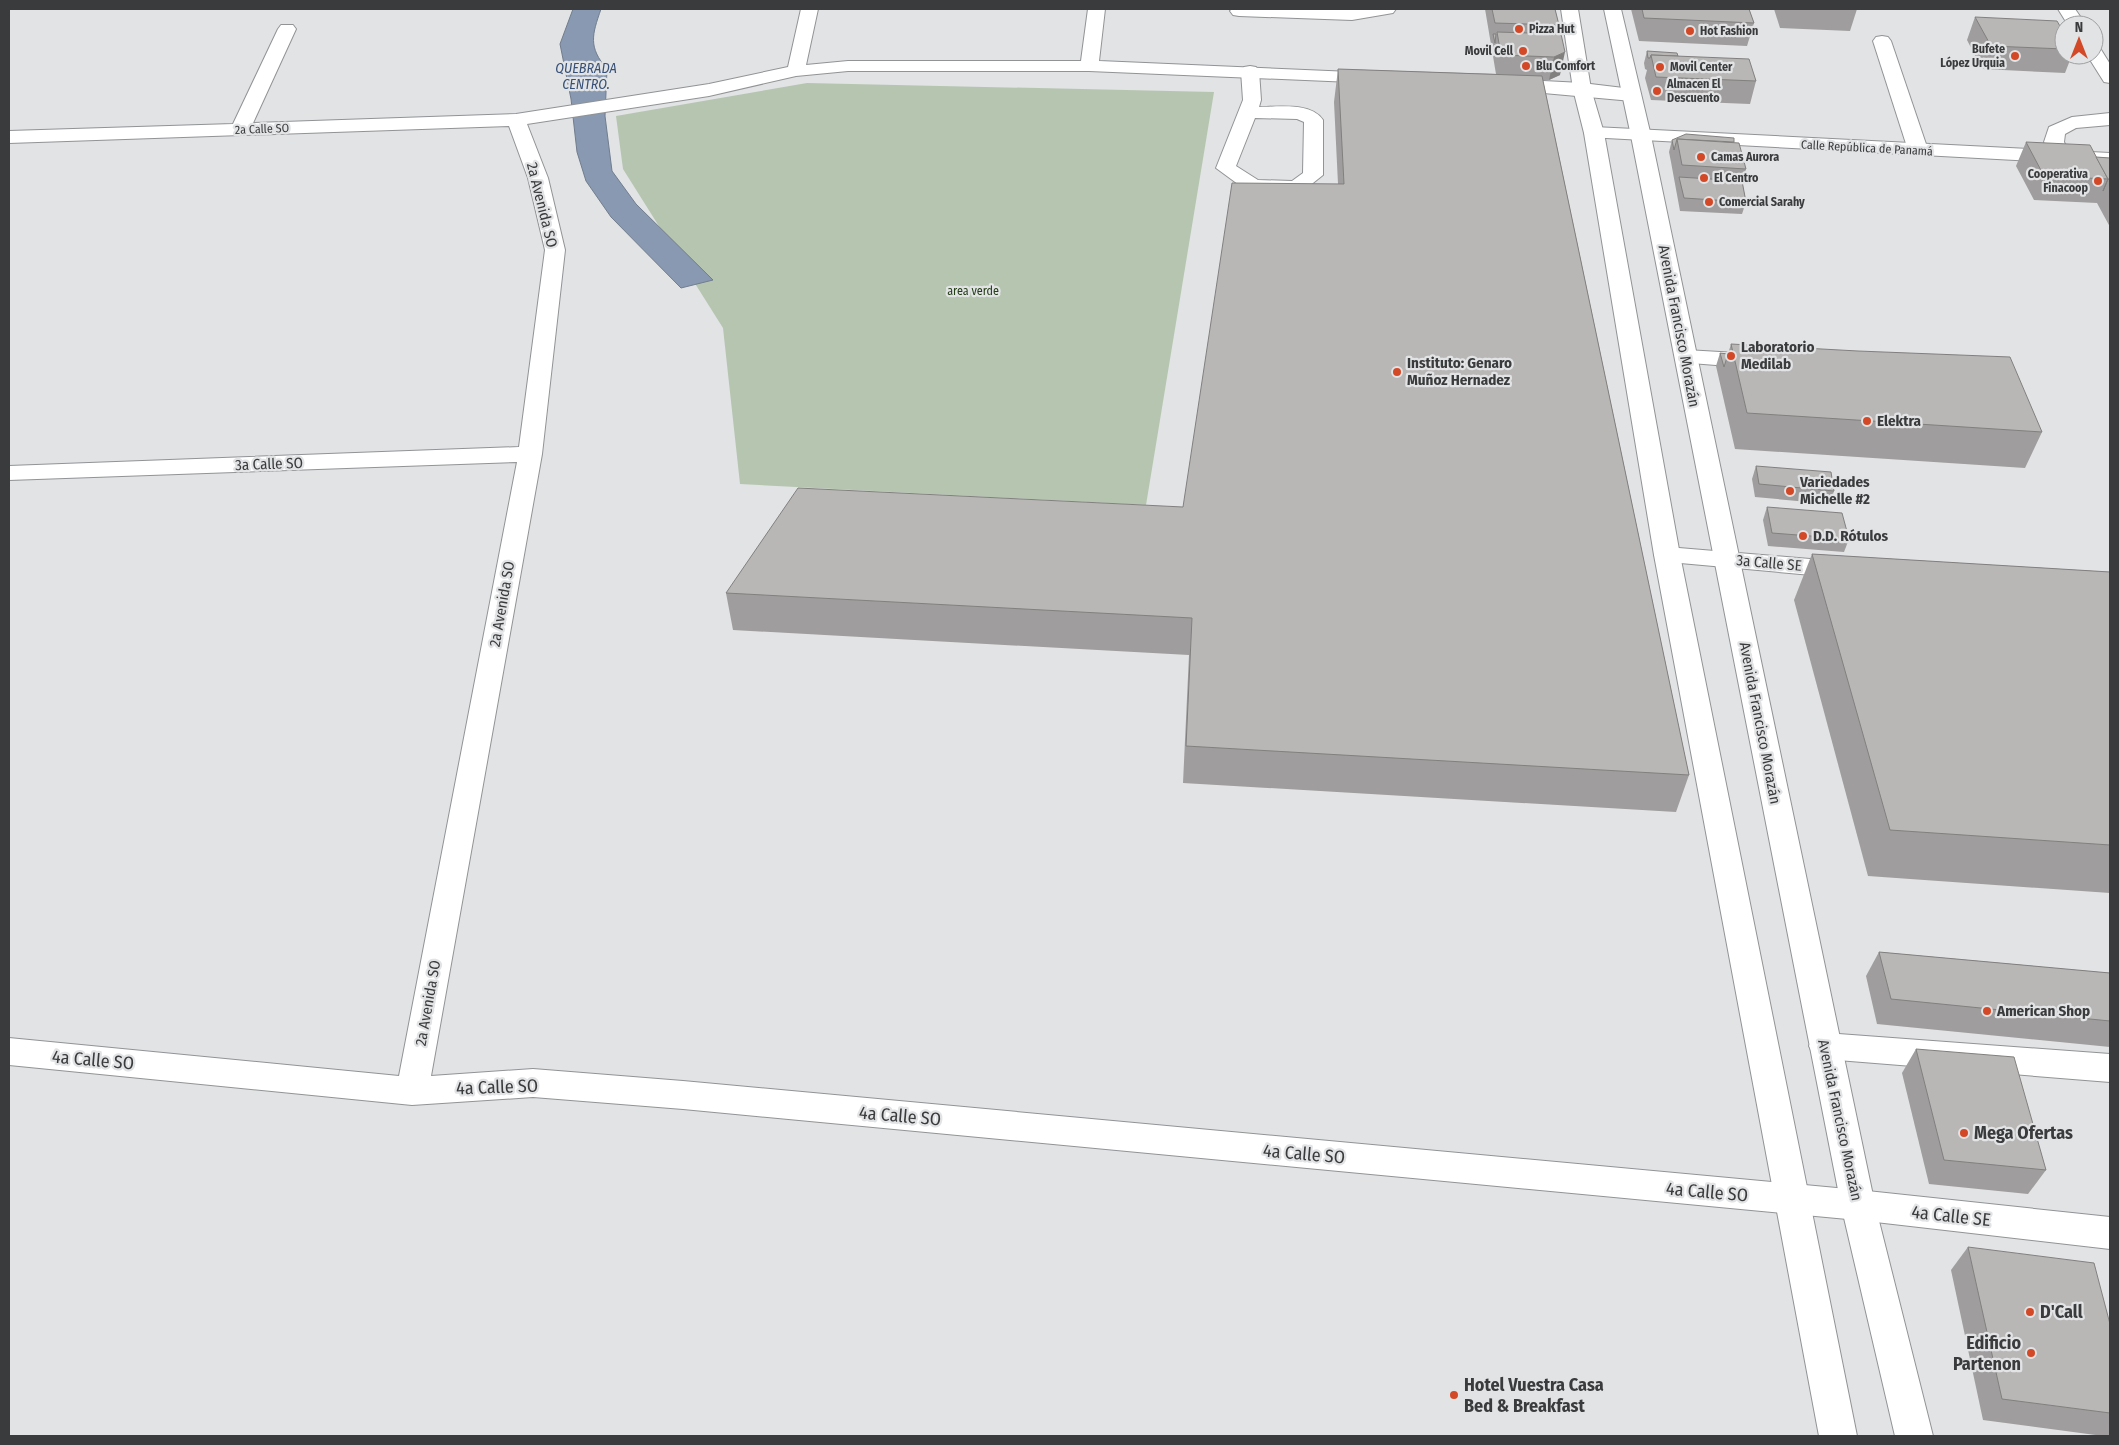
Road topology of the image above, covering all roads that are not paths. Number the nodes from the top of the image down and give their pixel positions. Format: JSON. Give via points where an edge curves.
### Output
{"nodes":[{"id":1,"x":809,"y":9,"type":"edge"},
{"id":2,"x":1097,"y":9,"type":"edge"},
{"id":3,"x":1387,"y":9,"type":"edge"},
{"id":4,"x":1569,"y":9,"type":"edge"},
{"id":5,"x":1612,"y":9,"type":"edge"},
{"id":6,"x":1239,"y":11,"type":"dead end"},
{"id":7,"x":287,"y":29,"type":"dead end"},
{"id":8,"x":1882,"y":41,"type":"dead end"},
{"id":9,"x":2102,"y":65,"type":"edge"},
{"id":10,"x":1089,"y":66,"type":"junction"},
{"id":11,"x":796,"y":71,"type":"junction"},
{"id":12,"x":1250,"y":71,"type":"junction"},
{"id":13,"x":2110,"y":78,"type":"edge"},
{"id":14,"x":1397,"y":79,"type":"edge"},
{"id":15,"x":1485,"y":84,"type":"edge"},
{"id":16,"x":1582,"y":88,"type":"junction"},
{"id":17,"x":1632,"y":95,"type":"junction"},
{"id":18,"x":1247,"y":112,"type":"junction"},
{"id":19,"x":516,"y":120,"type":"junction"},
{"id":20,"x":2110,"y":120,"type":"edge"},
{"id":21,"x":240,"y":130,"type":"junction"},
{"id":22,"x":1594,"y":133,"type":"junction"},
{"id":23,"x":1641,"y":136,"type":"junction"},
{"id":24,"x":9,"y":138,"type":"edge"},
{"id":25,"x":1918,"y":150,"type":"junction"},
{"id":26,"x":2061,"y":157,"type":"junction"},
{"id":27,"x":2110,"y":159,"type":"edge"},
{"id":28,"x":1686,"y":358,"type":"junction"},
{"id":29,"x":1771,"y":362,"type":"edge"},
{"id":30,"x":530,"y":454,"type":"junction"},
{"id":31,"x":9,"y":473,"type":"edge"},
{"id":32,"x":1667,"y":555,"type":"junction"},
{"id":33,"x":1726,"y":559,"type":"junction"},
{"id":34,"x":1864,"y":572,"type":"edge"},
{"id":35,"x":1825,"y":1046,"type":"junction"},
{"id":36,"x":9,"y":1052,"type":"edge"},
{"id":37,"x":2110,"y":1068,"type":"edge"},
{"id":38,"x":412,"y":1091,"type":"junction"},
{"id":39,"x":1791,"y":1200,"type":"junction"},
{"id":40,"x":1858,"y":1206,"type":"junction"},
{"id":41,"x":2110,"y":1233,"type":"edge"},
{"id":42,"x":1838,"y":1436,"type":"edge"},
{"id":43,"x":1914,"y":1436,"type":"edge"}],
"edges":[{"from":1,"to":11,"type":"street"},
{"from":2,"to":10,"type":"street"},
{"from":3,"to":6,"type":"street","via":[[1352,15]]},
{"from":4,"to":16,"type":"street"},
{"from":5,"to":17,"type":"street","name":"Avenida Francisco Morazán"},
{"from":7,"to":21,"type":"street"},
{"from":8,"to":25,"type":"street"},
{"from":9,"to":13,"type":"street"},
{"from":10,"to":11,"type":"street","name":"2a Calle SO","via":[[848,66]]},
{"from":10,"to":12,"type":"street","name":"2a Calle SO"},
{"from":11,"to":19,"type":"street","name":"2a Calle SO","via":[[709,90]]},
{"from":12,"to":14,"type":"street","name":"2a Calle SO"},
{"from":12,"to":18,"type":"street","via":[[1252,100]]},
{"from":15,"to":16,"type":"street"},
{"from":16,"to":17,"type":"street"},
{"from":16,"to":22,"type":"street"},
{"from":17,"to":23,"type":"street","name":"Avenida Francisco Morazán"},
{"from":18,"to":18,"type":"street","via":[[1226,168],[1253,186],[1296,187],[1313,175],[1314,120],[1301,113]]},
{"from":19,"to":21,"type":"street","name":"2a Calle SO"},
{"from":19,"to":30,"type":"street","name":"2a Avenida SO","via":[[538,178],[555,250]]},
{"from":20,"to":26,"type":"street","via":[[2072,123],[2056,131],[2054,142]]},
{"from":21,"to":24,"type":"street","name":"2a Calle SO"},
{"from":22,"to":23,"type":"street","name":"Calle República de Panamá"},
{"from":22,"to":32,"type":"street"},
{"from":23,"to":25,"type":"street","name":"Calle República de Panamá"},
{"from":23,"to":28,"type":"street","name":"Avenida Francisco Morazán"},
{"from":25,"to":26,"type":"street","name":"Calle República de Panamá"},
{"from":26,"to":27,"type":"street","name":"Calle República de Panamá"},
{"from":28,"to":29,"type":"street"},
{"from":28,"to":33,"type":"street","name":"Avenida Francisco Morazán"},
{"from":30,"to":31,"type":"street","name":"3a Calle SO"},
{"from":30,"to":38,"type":"street","name":"2a Avenida SO"},
{"from":32,"to":33,"type":"street","name":"3a Calle SE"},
{"from":32,"to":39,"type":"street"},
{"from":33,"to":34,"type":"street","name":"3a Calle SE"},
{"from":33,"to":35,"type":"street","name":"Avenida Francisco Morazán"},
{"from":35,"to":37,"type":"street"},
{"from":35,"to":40,"type":"street","name":"Avenida Francisco Morazán"},
{"from":36,"to":38,"type":"street","name":"4a Calle SO"},
{"from":38,"to":39,"type":"street","name":"4a Calle SO","via":[[533,1084],[683,1095]]},
{"from":39,"to":40,"type":"street","name":"4a Calle SE"},
{"from":39,"to":42,"type":"street"},
{"from":40,"to":41,"type":"street","name":"4a Calle SE"},
{"from":40,"to":43,"type":"street","name":"Avenida Francisco Morazán"}]}
